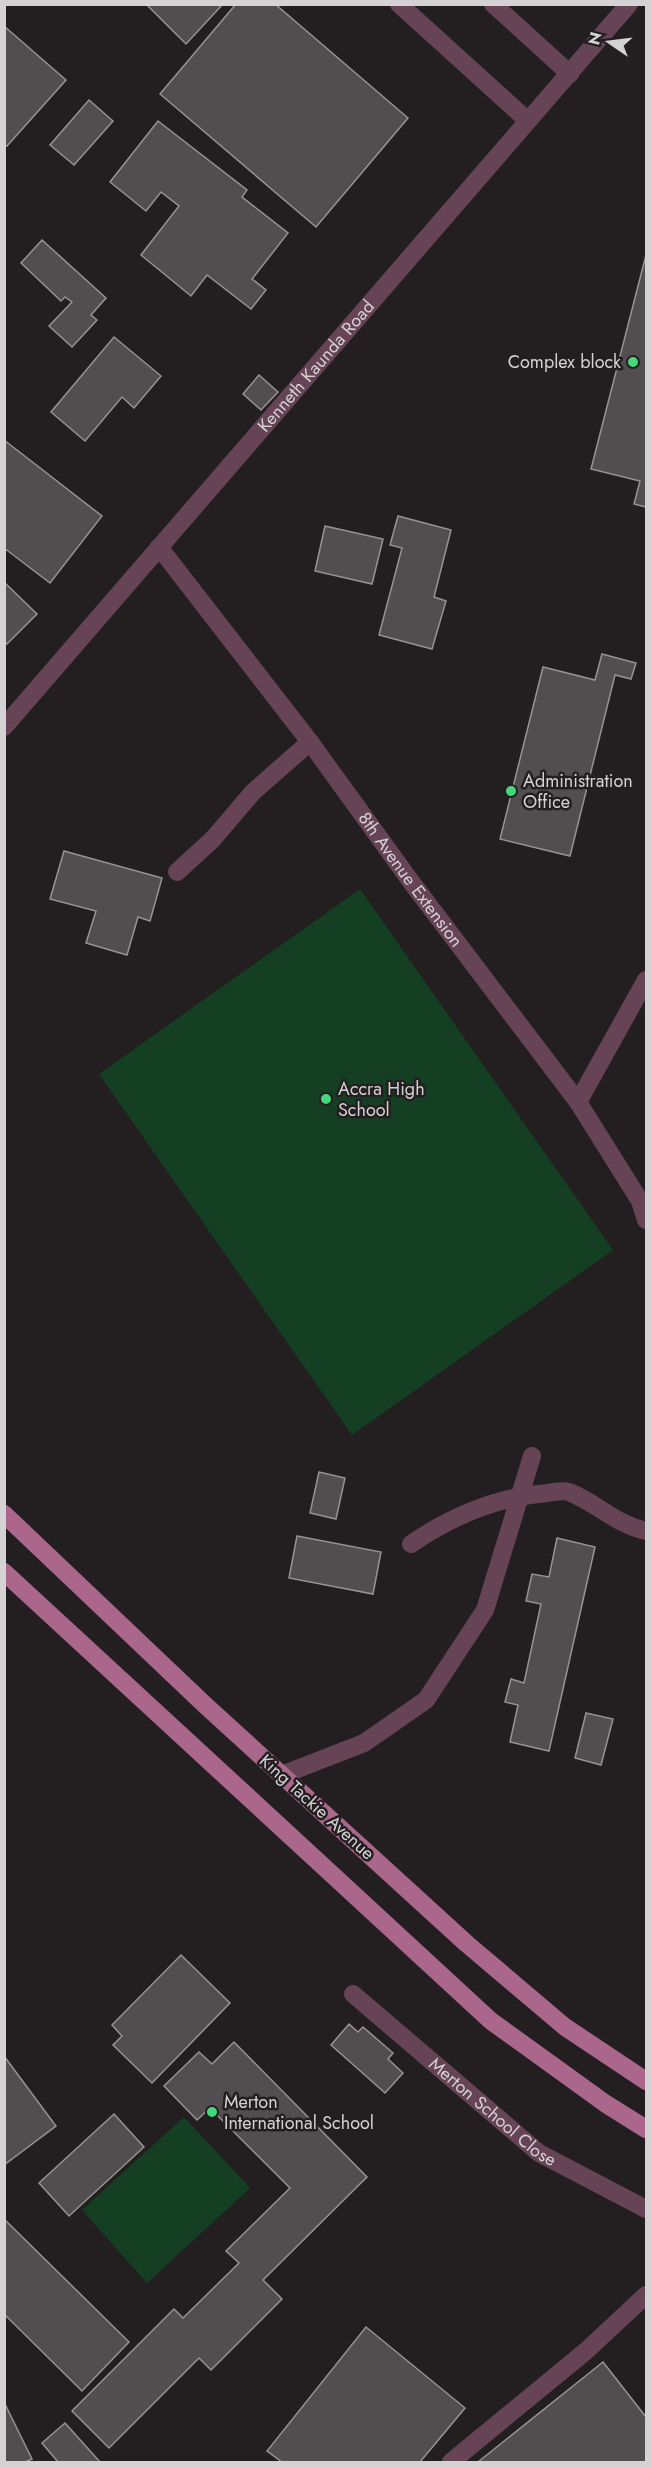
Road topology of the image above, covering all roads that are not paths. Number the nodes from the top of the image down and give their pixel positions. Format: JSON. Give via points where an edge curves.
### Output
{"nodes":[{"id":1,"x":399,"y":4,"type":"edge"},
{"id":2,"x":493,"y":4,"type":"edge"},
{"id":3,"x":629,"y":4,"type":"edge"},
{"id":4,"x":570,"y":74,"type":"junction"},
{"id":5,"x":528,"y":121,"type":"junction"},
{"id":6,"x":159,"y":547,"type":"junction"},
{"id":7,"x":4,"y":727,"type":"edge"},
{"id":8,"x":310,"y":742,"type":"junction"},
{"id":9,"x":177,"y":872,"type":"dead end"},
{"id":10,"x":646,"y":980,"type":"edge"},
{"id":11,"x":578,"y":1102,"type":"junction"},
{"id":12,"x":646,"y":1221,"type":"edge"},
{"id":13,"x":532,"y":1456,"type":"dead end"},
{"id":14,"x":520,"y":1495,"type":"junction"},
{"id":15,"x":4,"y":1514,"type":"edge"},
{"id":16,"x":646,"y":1531,"type":"edge"},
{"id":17,"x":411,"y":1544,"type":"dead end"},
{"id":18,"x":4,"y":1572,"type":"edge"},
{"id":19,"x":282,"y":1775,"type":"junction"},
{"id":20,"x":353,"y":1994,"type":"dead end"},
{"id":21,"x":646,"y":2081,"type":"edge"},
{"id":22,"x":646,"y":2129,"type":"edge"},
{"id":23,"x":646,"y":2209,"type":"edge"},
{"id":24,"x":646,"y":2295,"type":"edge"},
{"id":25,"x":451,"y":2463,"type":"edge"}],
"edges":[{"from":1,"to":5,"type":"street"},
{"from":2,"to":4,"type":"street"},
{"from":3,"to":4,"type":"street","name":"Kenneth Kaunda Road"},
{"from":4,"to":5,"type":"street","name":"Kenneth Kaunda Road"},
{"from":5,"to":6,"type":"street","name":"Kenneth Kaunda Road"},
{"from":6,"to":7,"type":"street","name":"Kenneth Kaunda Road"},
{"from":6,"to":8,"type":"street","name":"8th Avenue Extension"},
{"from":8,"to":9,"type":"street","via":[[253,792],[213,839]]},
{"from":8,"to":11,"type":"street","name":"8th Avenue Extension"},
{"from":10,"to":11,"type":"street"},
{"from":11,"to":12,"type":"street","name":"8th Avenue Extension","via":[[640,1201]]},
{"from":13,"to":14,"type":"street"},
{"from":14,"to":16,"type":"street","via":[[567,1491],[629,1527]]},
{"from":14,"to":17,"type":"street","via":[[491,1502],[431,1530]]},
{"from":14,"to":19,"type":"street","via":[[485,1610],[426,1700],[364,1743]]},
{"from":15,"to":19,"type":"main road","name":"King Tackie Avenue"},
{"from":18,"to":22,"type":"main road","via":[[491,2021]]},
{"from":19,"to":21,"type":"main road","name":"King Tackie Avenue","via":[[467,1944],[565,2027]]},
{"from":20,"to":23,"type":"street","name":"Merton School Close","via":[[539,2153]]},
{"from":24,"to":25,"type":"street"}]}
